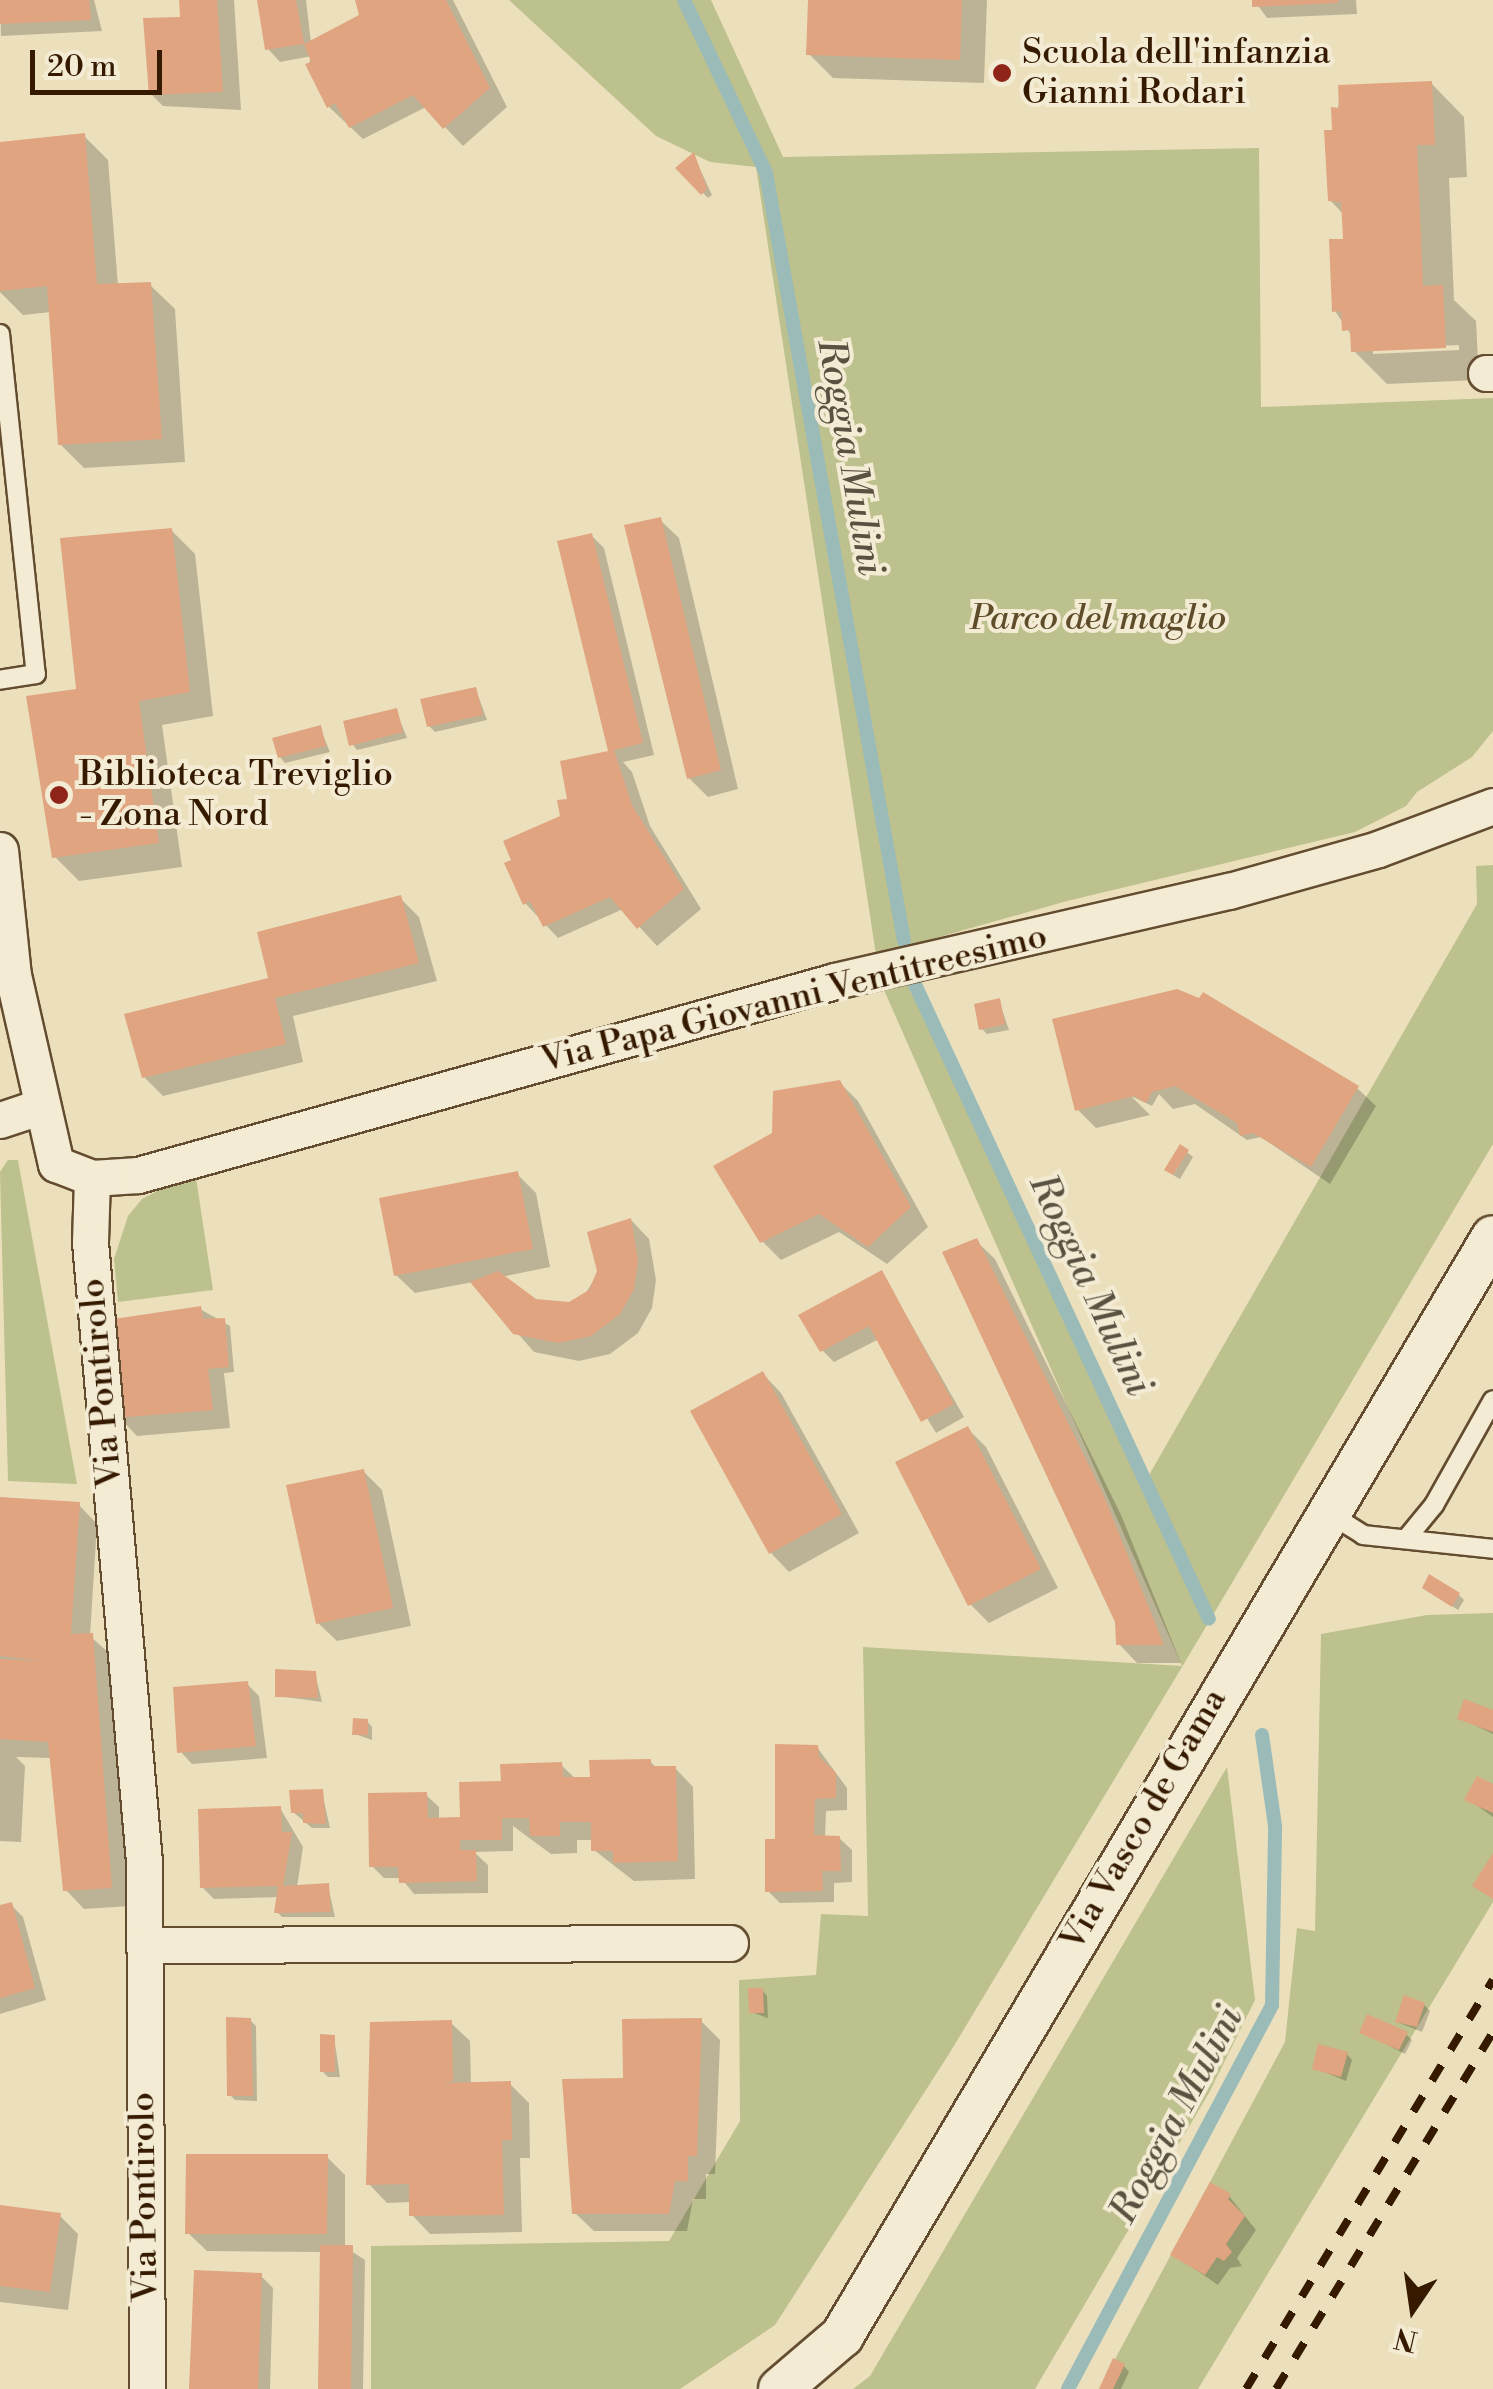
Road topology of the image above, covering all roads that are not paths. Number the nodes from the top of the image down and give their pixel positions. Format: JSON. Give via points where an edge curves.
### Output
{"nodes":[{"id":1,"x":0,"y":334,"type":"edge"},
{"id":2,"x":0,"y":680,"type":"edge"},
{"id":3,"x":1493,"y":806,"type":"edge"},
{"id":4,"x":0,"y":850,"type":"edge"},
{"id":5,"x":7,"y":975,"type":"edge"},
{"id":6,"x":42,"y":1106,"type":"junction"},
{"id":7,"x":0,"y":1120,"type":"edge"},
{"id":8,"x":92,"y":1178,"type":"junction"},
{"id":9,"x":1493,"y":1236,"type":"edge"},
{"id":10,"x":1493,"y":1400,"type":"edge"},
{"id":11,"x":1329,"y":1514,"type":"junction"},
{"id":12,"x":1406,"y":1539,"type":"junction"},
{"id":13,"x":1493,"y":1549,"type":"edge"},
{"id":14,"x":730,"y":1944,"type":"dead end"},
{"id":15,"x":144,"y":1945,"type":"junction"},
{"id":16,"x":147,"y":2389,"type":"edge"},
{"id":17,"x":780,"y":2389,"type":"edge"}],
"edges":[{"from":1,"to":2,"type":"lane","via":[[36,674]]},
{"from":3,"to":8,"type":"street","name":"Via Papa Giovanni Ventitreesimo","via":[[1378,849],[1229,892],[835,981],[138,1174]]},
{"from":4,"to":5,"type":"street"},
{"from":5,"to":6,"type":"street"},
{"from":6,"to":7,"type":"street"},
{"from":6,"to":8,"type":"street","via":[[56,1164]]},
{"from":8,"to":15,"type":"street","name":"Via Pontirolo","via":[[90,1242],[144,1862]]},
{"from":9,"to":11,"type":"street","name":"Via Vasco de Gama"},
{"from":10,"to":12,"type":"lane"},
{"from":11,"to":12,"type":"lane","via":[[1363,1535]]},
{"from":11,"to":17,"type":"street","name":"Via Vasco de Gama","via":[[842,2336]]},
{"from":12,"to":13,"type":"lane"},
{"from":14,"to":15,"type":"street"},
{"from":15,"to":16,"type":"street","name":"Via Pontirolo"}]}
